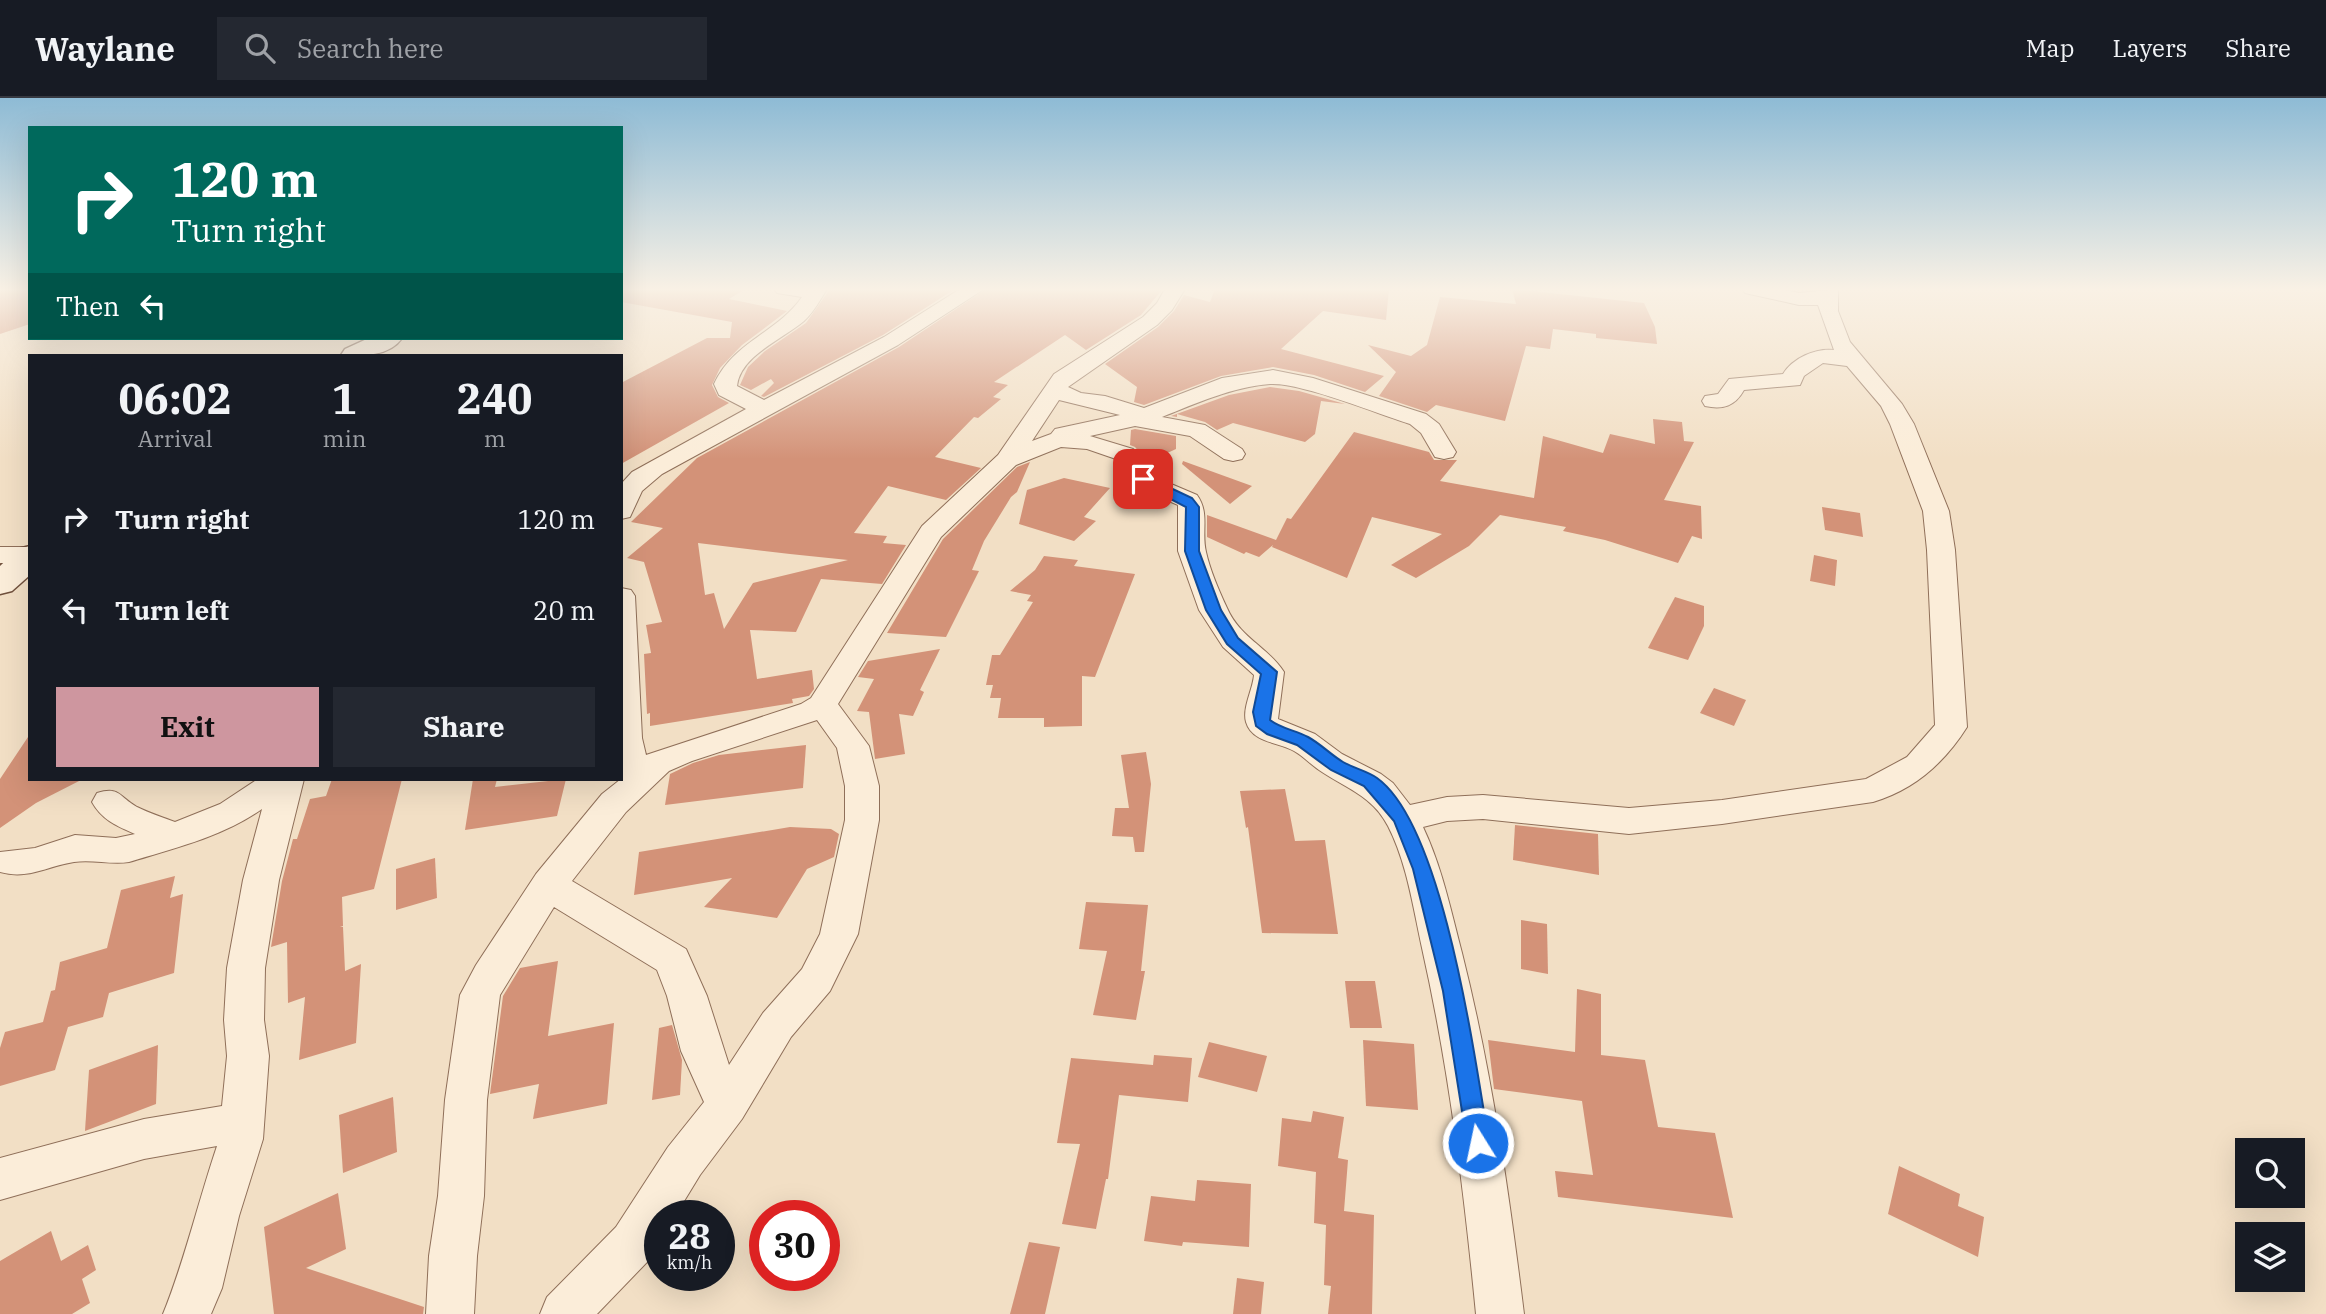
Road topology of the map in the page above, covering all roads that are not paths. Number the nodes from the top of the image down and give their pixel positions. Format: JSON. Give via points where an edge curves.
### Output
{"nodes":[{"id":1,"x":373,"y":346,"type":"edge"},
{"id":2,"x":758,"y":346,"type":"edge"},
{"id":3,"x":882,"y":346,"type":"edge"},
{"id":4,"x":1111,"y":346,"type":"edge"},
{"id":5,"x":1841,"y":346,"type":"edge"},
{"id":6,"x":356,"y":354,"type":"edge"},
{"id":7,"x":1853,"y":361,"type":"junction"},
{"id":8,"x":1054,"y":389,"type":"junction"},
{"id":9,"x":1713,"y":401,"type":"dead end"},
{"id":10,"x":765,"y":410,"type":"junction"},
{"id":11,"x":1140,"y":417,"type":"junction"},
{"id":12,"x":1016,"y":448,"type":"junction"},
{"id":13,"x":1444,"y":452,"type":"dead end"},
{"id":14,"x":1233,"y":454,"type":"dead end"},
{"id":15,"x":623,"y":504,"type":"edge"},
{"id":16,"x":0,"y":555,"type":"edge"},
{"id":17,"x":28,"y":555,"type":"edge"},
{"id":18,"x":28,"y":557,"type":"edge"},
{"id":19,"x":0,"y":584,"type":"edge"},
{"id":20,"x":623,"y":653,"type":"edge"},
{"id":21,"x":821,"y":705,"type":"junction"},
{"id":22,"x":281,"y":781,"type":"edge"},
{"id":23,"x":284,"y":781,"type":"edge"},
{"id":24,"x":636,"y":781,"type":"junction"},
{"id":25,"x":109,"y":802,"type":"dead end"},
{"id":26,"x":1402,"y":819,"type":"junction"},
{"id":27,"x":171,"y":835,"type":"junction"},
{"id":28,"x":12,"y":862,"type":"dead end"},
{"id":29,"x":549,"y":884,"type":"junction"},
{"id":30,"x":727,"y":1106,"type":"junction"},
{"id":31,"x":243,"y":1122,"type":"junction"},
{"id":32,"x":0,"y":1179,"type":"edge"},
{"id":33,"x":187,"y":1314,"type":"edge"},
{"id":34,"x":450,"y":1314,"type":"edge"},
{"id":35,"x":564,"y":1314,"type":"edge"},
{"id":36,"x":1500,"y":1314,"type":"edge"}],
"edges":[{"from":1,"to":6,"type":"main road"},
{"from":2,"to":10,"type":"street","via":[[743,357],[724,384]]},
{"from":3,"to":10,"type":"street"},
{"from":4,"to":8,"type":"street","via":[[1069,373]]},
{"from":5,"to":7,"type":"street"},
{"from":7,"to":9,"type":"street","via":[[1817,356],[1794,373],[1792,380],[1737,384],[1729,399]]},
{"from":7,"to":26,"type":"street","via":[[1891,404],[1936,511],[1951,727],[1919,765],[1874,790],[1699,814],[1629,821],[1475,807]]},
{"from":8,"to":11,"type":"street"},
{"from":8,"to":12,"type":"street"},
{"from":10,"to":15,"type":"street","via":[[634,481]]},
{"from":11,"to":12,"type":"street"},
{"from":11,"to":13,"type":"street","via":[[1230,383],[1280,378],[1418,419],[1431,429]]},
{"from":11,"to":14,"type":"street","via":[[1197,430]]},
{"from":12,"to":21,"type":"street","via":[[931,533]]},
{"from":12,"to":26,"type":"street","via":[[1021,457],[1058,440],[1082,439],[1128,456],[1143,479],[1188,500],[1192,551],[1213,610],[1233,641],[1269,672],[1262,722],[1370,781]]},
{"from":16,"to":17,"type":"street"},
{"from":18,"to":19,"type":"main road"},
{"from":20,"to":24,"type":"street","via":[[626,738]]},
{"from":21,"to":24,"type":"street","via":[[669,757]]},
{"from":21,"to":30,"type":"street","via":[[853,746],[862,786],[862,820],[844,913],[823,968],[777,1025]]},
{"from":22,"to":27,"type":"street","via":[[220,819]]},
{"from":23,"to":31,"type":"street","via":[[246,968],[248,1056]]},
{"from":24,"to":29,"type":"street"},
{"from":25,"to":27,"type":"street","via":[[122,814]]},
{"from":26,"to":36,"type":"street","via":[[1422,869],[1452,991],[1487,1193]]},
{"from":27,"to":28,"type":"street","via":[[116,851],[75,848],[35,861]]},
{"from":29,"to":30,"type":"street","via":[[672,960],[702,1051]]},
{"from":29,"to":34,"type":"street","via":[[480,995],[466,1100]]},
{"from":30,"to":35,"type":"street","via":[[684,1161],[632,1243]]},
{"from":31,"to":32,"type":"street","via":[[130,1143]]},
{"from":31,"to":33,"type":"street"}]}
